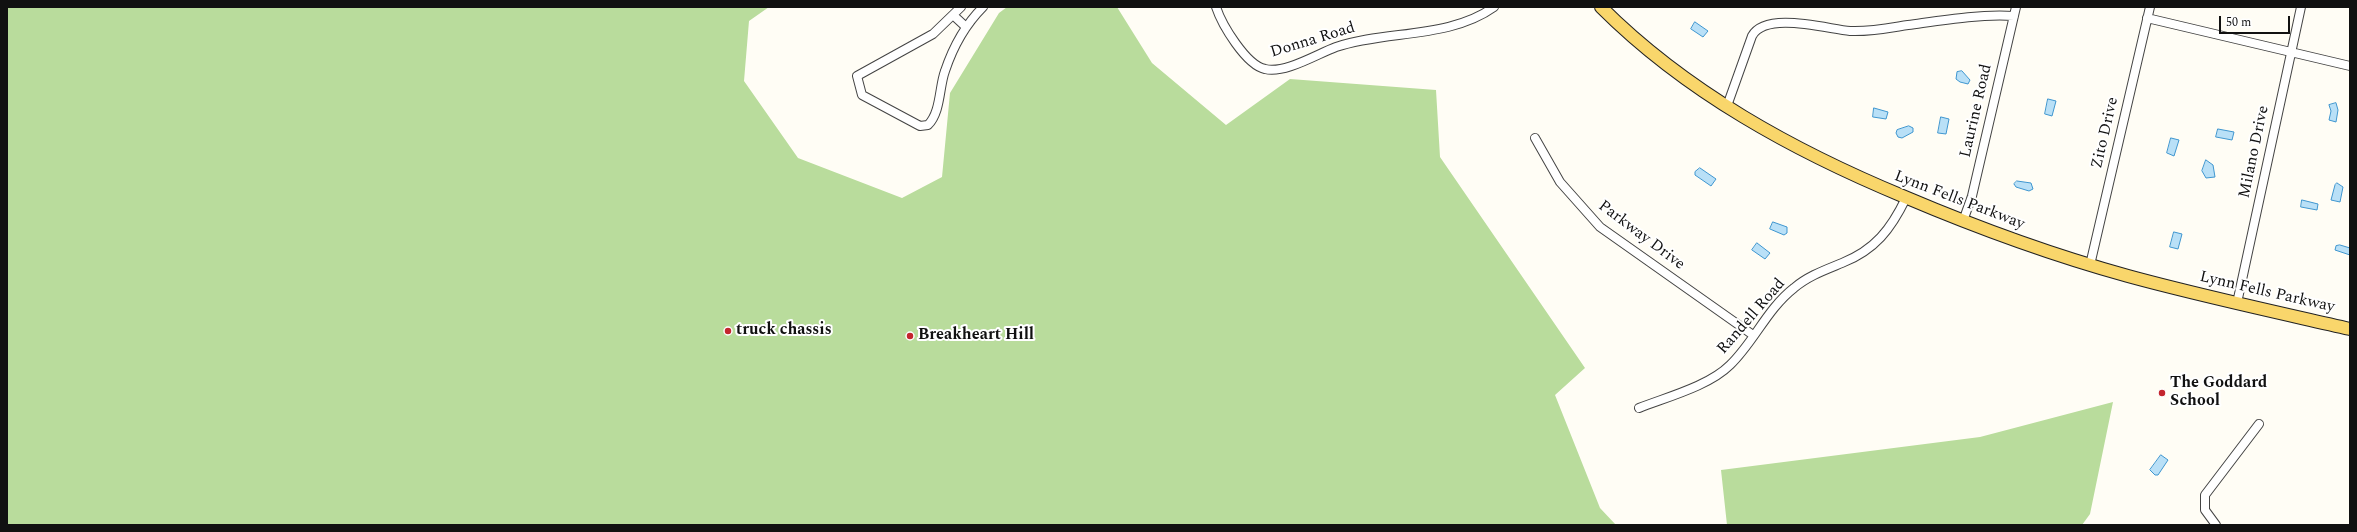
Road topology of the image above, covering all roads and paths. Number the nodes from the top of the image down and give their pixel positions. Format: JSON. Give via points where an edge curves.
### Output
{"nodes":[{"id":1,"x":961,"y":7,"type":"edge"},
{"id":2,"x":983,"y":7,"type":"edge"},
{"id":3,"x":1216,"y":7,"type":"edge"},
{"id":4,"x":1494,"y":7,"type":"edge"},
{"id":5,"x":1600,"y":7,"type":"edge"},
{"id":6,"x":2016,"y":7,"type":"edge"},
{"id":7,"x":2150,"y":7,"type":"edge"},
{"id":8,"x":2301,"y":7,"type":"edge"},
{"id":9,"x":953,"y":15,"type":"junction"},
{"id":10,"x":2014,"y":16,"type":"junction"},
{"id":11,"x":2147,"y":18,"type":"junction"},
{"id":12,"x":966,"y":27,"type":"junction"},
{"id":13,"x":2291,"y":52,"type":"junction"},
{"id":14,"x":2350,"y":66,"type":"edge"},
{"id":15,"x":1727,"y":106,"type":"junction"},
{"id":16,"x":1535,"y":138,"type":"dead end"},
{"id":17,"x":1906,"y":198,"type":"junction"},
{"id":18,"x":1963,"y":222,"type":"junction"},
{"id":19,"x":2090,"y":265,"type":"junction"},
{"id":20,"x":2237,"y":303,"type":"junction"},
{"id":21,"x":2350,"y":329,"type":"edge"},
{"id":22,"x":1753,"y":335,"type":"junction"},
{"id":23,"x":1639,"y":408,"type":"dead end"},
{"id":24,"x":2259,"y":424,"type":"dead end"},
{"id":25,"x":2216,"y":525,"type":"edge"}],
"edges":[{"from":1,"to":9,"type":"street"},
{"from":2,"to":12,"type":"street"},
{"from":3,"to":4,"type":"street","name":"Donna Road","via":[[1218,16],[1248,60],[1256,67],[1275,70],[1351,43],[1463,23]]},
{"from":5,"to":15,"type":"main road","name":"Lynn Fells Parkway","via":[[1649,50]]},
{"from":6,"to":10,"type":"street","name":"Laurine Road"},
{"from":7,"to":11,"type":"street","name":"Zito Drive"},
{"from":8,"to":13,"type":"street","name":"Milano Drive"},
{"from":9,"to":12,"type":"street"},
{"from":9,"to":12,"type":"street","via":[[933,34],[857,76],[862,95],[920,126],[928,124],[936,111],[944,72]]},
{"from":10,"to":15,"type":"street","via":[[1982,15],[1864,31],[1784,23],[1765,25],[1752,36]]},
{"from":10,"to":18,"type":"street","name":"Laurine Road","via":[[1972,196]]},
{"from":11,"to":13,"type":"street"},
{"from":11,"to":19,"type":"street","name":"Zito Drive"},
{"from":13,"to":14,"type":"street"},
{"from":13,"to":20,"type":"street","name":"Milano Drive"},
{"from":15,"to":17,"type":"main road","name":"Lynn Fells Parkway","via":[[1808,153]]},
{"from":16,"to":22,"type":"street","name":"Parkway Drive","via":[[1560,182],[1600,226]]},
{"from":17,"to":18,"type":"main road","name":"Lynn Fells Parkway"},
{"from":17,"to":22,"type":"street","name":"Randell Road","via":[[1891,227],[1881,239],[1863,253],[1798,284]]},
{"from":18,"to":19,"type":"main road","name":"Lynn Fells Parkway"},
{"from":19,"to":20,"type":"main road","name":"Lynn Fells Parkway"},
{"from":20,"to":21,"type":"main road","name":"Lynn Fells Parkway"},
{"from":22,"to":23,"type":"street","name":"Randell Road","via":[[1722,372]]},
{"from":24,"to":25,"type":"street","via":[[2204,495],[2205,510]]}]}
